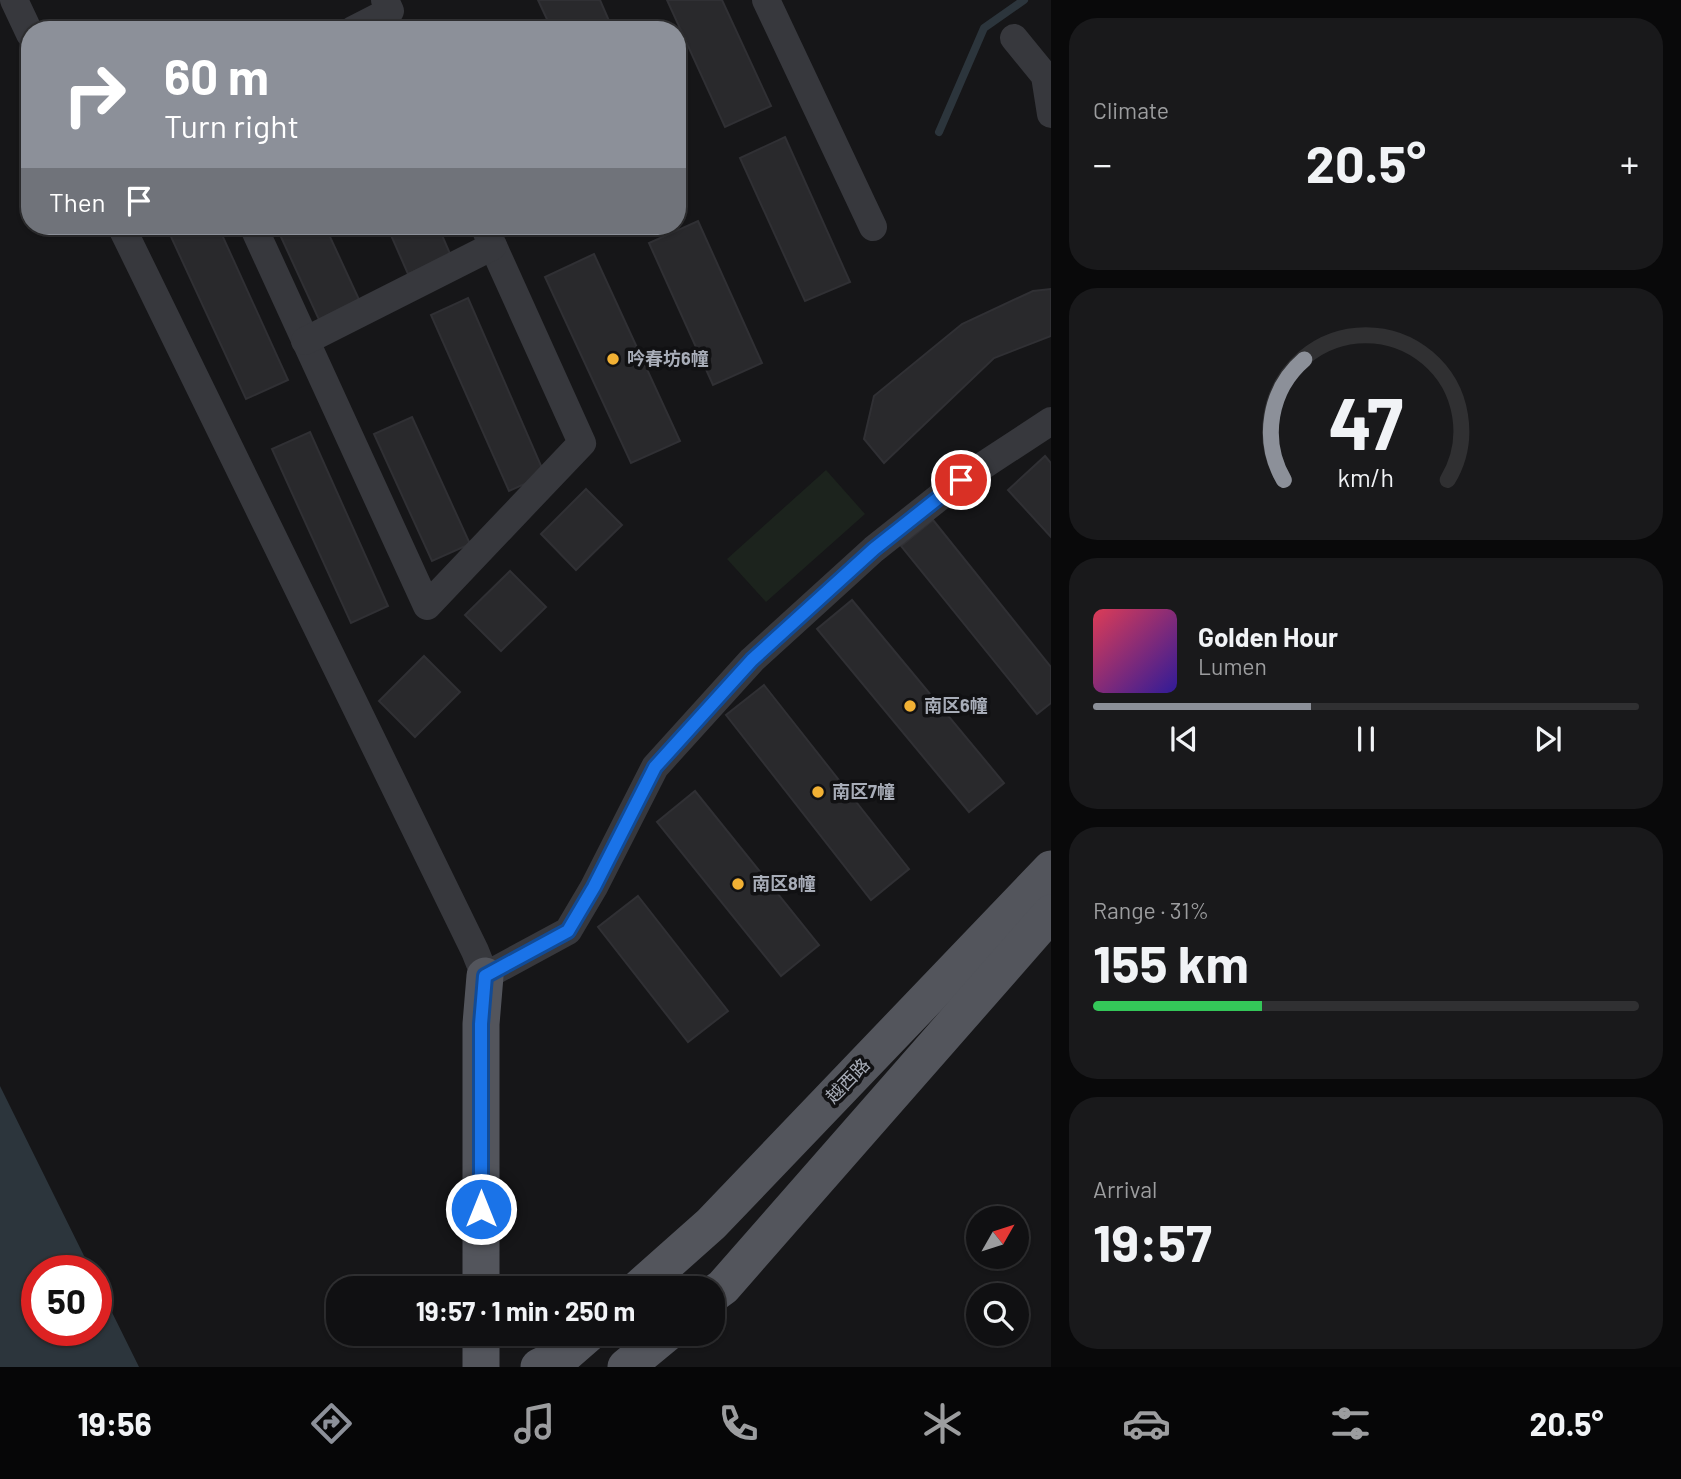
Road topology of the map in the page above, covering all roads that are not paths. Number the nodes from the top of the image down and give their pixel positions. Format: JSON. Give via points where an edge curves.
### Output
{"nodes":[{"id":1,"x":14,"y":0,"type":"edge"},
{"id":2,"x":766,"y":0,"type":"edge"},
{"id":3,"x":395,"y":10,"type":"edge"},
{"id":4,"x":24,"y":21,"type":"edge"},
{"id":5,"x":372,"y":21,"type":"edge"},
{"id":6,"x":1014,"y":38,"type":"dead end"},
{"id":7,"x":1048,"y":73,"type":"edge"},
{"id":8,"x":1051,"y":114,"type":"edge"},
{"id":9,"x":873,"y":228,"type":"dead end"},
{"id":10,"x":125,"y":235,"type":"edge"},
{"id":11,"x":257,"y":235,"type":"edge"},
{"id":12,"x":489,"y":236,"type":"edge"},
{"id":13,"x":305,"y":341,"type":"junction"},
{"id":14,"x":1051,"y":421,"type":"edge"},
{"id":15,"x":1051,"y":869,"type":"edge"},
{"id":16,"x":1051,"y":913,"type":"edge"},
{"id":17,"x":485,"y":976,"type":"junction"},
{"id":18,"x":481,"y":1276,"type":"edge"},
{"id":19,"x":652,"y":1276,"type":"edge"},
{"id":20,"x":725,"y":1285,"type":"edge"},
{"id":21,"x":481,"y":1346,"type":"edge"},
{"id":22,"x":575,"y":1346,"type":"edge"},
{"id":23,"x":651,"y":1346,"type":"edge"},
{"id":24,"x":481,"y":1367,"type":"edge"},
{"id":25,"x":539,"y":1367,"type":"edge"},
{"id":26,"x":626,"y":1367,"type":"edge"}],
"edges":[{"from":1,"to":4,"type":"street"},
{"from":2,"to":9,"type":"street"},
{"from":3,"to":5,"type":"street"},
{"from":6,"to":7,"type":"street"},
{"from":7,"to":8,"type":"street"},
{"from":10,"to":17,"type":"street"},
{"from":11,"to":13,"type":"street"},
{"from":12,"to":13,"type":"street"},
{"from":12,"to":13,"type":"street","via":[[582,443],[427,606]]},
{"from":14,"to":17,"type":"street","via":[[961,480],[885,540],[752,660],[655,767],[568,931]]},
{"from":15,"to":19,"type":"main road","name":"越西路","via":[[711,1224]]},
{"from":16,"to":20,"type":"main road"},
{"from":17,"to":18,"type":"main road"},
{"from":21,"to":24,"type":"main road"},
{"from":22,"to":25,"type":"main road"},
{"from":23,"to":26,"type":"main road"}]}
